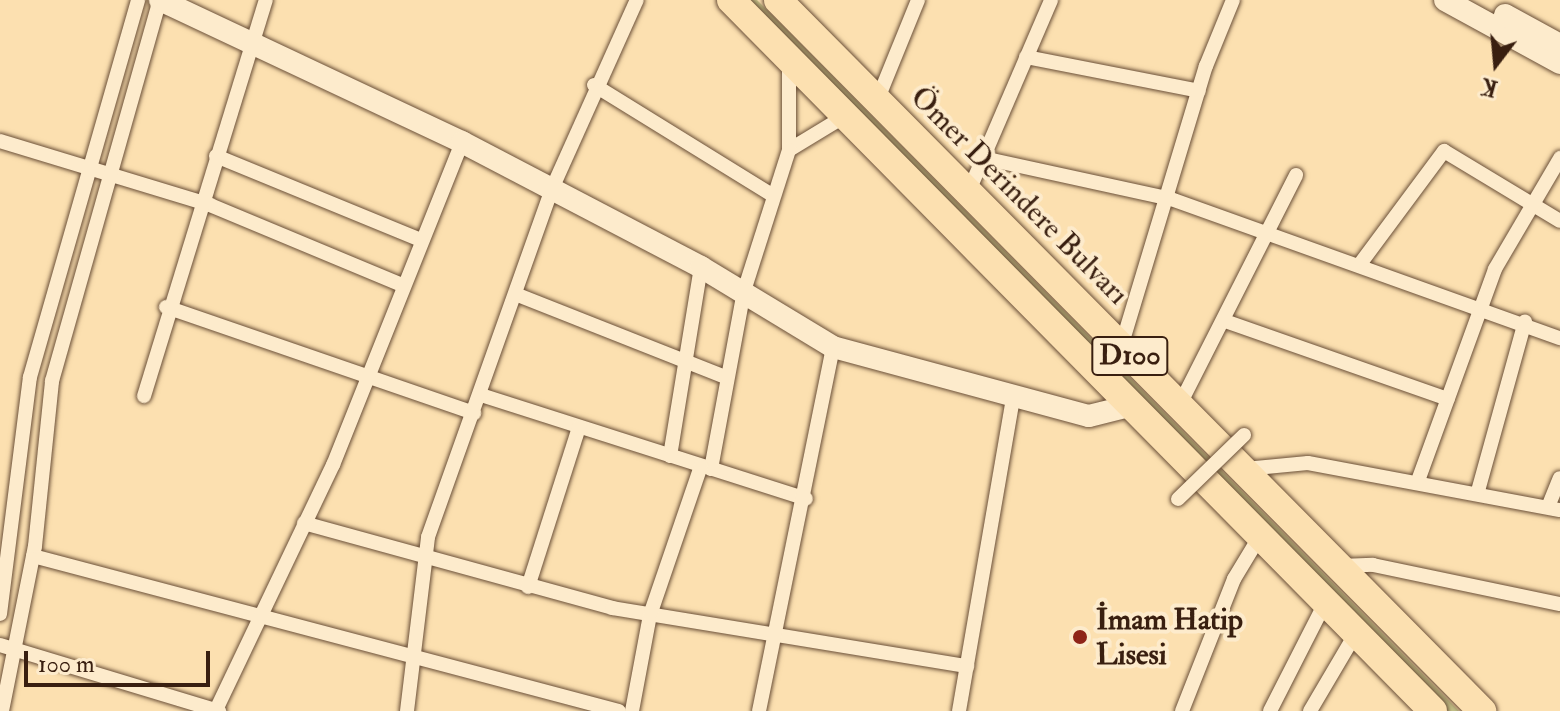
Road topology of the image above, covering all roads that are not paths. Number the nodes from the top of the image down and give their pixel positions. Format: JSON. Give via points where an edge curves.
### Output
{"nodes":[{"id":1,"x":138,"y":0,"type":"edge"},
{"id":2,"x":160,"y":0,"type":"edge"},
{"id":3,"x":266,"y":0,"type":"edge"},
{"id":4,"x":637,"y":0,"type":"edge"},
{"id":5,"x":731,"y":0,"type":"edge"},
{"id":6,"x":918,"y":0,"type":"edge"},
{"id":7,"x":1051,"y":0,"type":"edge"},
{"id":8,"x":1233,"y":0,"type":"edge"},
{"id":9,"x":1445,"y":0,"type":"edge"},
{"id":10,"x":1476,"y":0,"type":"edge"},
{"id":11,"x":779,"y":1,"type":"edge"},
{"id":12,"x":251,"y":41,"type":"junction"},
{"id":13,"x":1560,"y":45,"type":"edge"},
{"id":14,"x":1026,"y":57,"type":"junction"},
{"id":15,"x":789,"y":61,"type":"junction"},
{"id":16,"x":1560,"y":63,"type":"edge"},
{"id":17,"x":594,"y":85,"type":"junction"},
{"id":18,"x":1199,"y":91,"type":"junction"},
{"id":19,"x":877,"y":101,"type":"junction"},
{"id":20,"x":845,"y":116,"type":"junction"},
{"id":21,"x":0,"y":141,"type":"edge"},
{"id":22,"x":462,"y":142,"type":"junction"},
{"id":23,"x":789,"y":150,"type":"junction"},
{"id":24,"x":216,"y":156,"type":"junction"},
{"id":25,"x":983,"y":158,"type":"junction"},
{"id":26,"x":1558,"y":166,"type":"edge"},
{"id":27,"x":89,"y":169,"type":"junction"},
{"id":28,"x":111,"y":175,"type":"junction"},
{"id":29,"x":1296,"y":175,"type":"dead end"},
{"id":30,"x":551,"y":191,"type":"junction"},
{"id":31,"x":968,"y":194,"type":"junction"},
{"id":32,"x":774,"y":196,"type":"junction"},
{"id":33,"x":1171,"y":199,"type":"junction"},
{"id":34,"x":199,"y":201,"type":"junction"},
{"id":35,"x":1529,"y":206,"type":"junction"},
{"id":36,"x":1560,"y":221,"type":"edge"},
{"id":37,"x":1265,"y":231,"type":"junction"},
{"id":38,"x":421,"y":240,"type":"junction"},
{"id":39,"x":1360,"y":264,"type":"junction"},
{"id":40,"x":701,"y":267,"type":"junction"},
{"id":41,"x":402,"y":285,"type":"junction"},
{"id":42,"x":744,"y":291,"type":"junction"},
{"id":43,"x":518,"y":295,"type":"junction"},
{"id":44,"x":1481,"y":306,"type":"junction"},
{"id":45,"x":166,"y":307,"type":"junction"},
{"id":46,"x":1225,"y":321,"type":"junction"},
{"id":47,"x":1525,"y":321,"type":"junction"},
{"id":48,"x":1560,"y":338,"type":"edge"},
{"id":49,"x":833,"y":347,"type":"junction"},
{"id":50,"x":1121,"y":347,"type":"junction"},
{"id":51,"x":682,"y":361,"type":"junction"},
{"id":52,"x":723,"y":376,"type":"junction"},
{"id":53,"x":366,"y":379,"type":"junction"},
{"id":54,"x":481,"y":395,"type":"junction"},
{"id":55,"x":144,"y":396,"type":"dead end"},
{"id":56,"x":1013,"y":398,"type":"junction"},
{"id":57,"x":1448,"y":399,"type":"junction"},
{"id":58,"x":1133,"y":405,"type":"junction"},
{"id":59,"x":1179,"y":406,"type":"junction"},
{"id":60,"x":474,"y":413,"type":"junction"},
{"id":61,"x":579,"y":427,"type":"junction"},
{"id":62,"x":1244,"y":435,"type":"dead end"},
{"id":63,"x":670,"y":456,"type":"junction"},
{"id":64,"x":706,"y":467,"type":"junction"},
{"id":65,"x":1243,"y":470,"type":"junction"},
{"id":66,"x":1419,"y":478,"type":"junction"},
{"id":67,"x":1560,"y":478,"type":"edge"},
{"id":68,"x":1478,"y":491,"type":"junction"},
{"id":69,"x":806,"y":499,"type":"junction"},
{"id":70,"x":1178,"y":499,"type":"dead end"},
{"id":71,"x":1554,"y":509,"type":"edge"},
{"id":72,"x":304,"y":523,"type":"junction"},
{"id":73,"x":1260,"y":536,"type":"junction"},
{"id":74,"x":5,"y":556,"type":"edge"},
{"id":75,"x":33,"y":556,"type":"junction"},
{"id":76,"x":422,"y":559,"type":"junction"},
{"id":77,"x":1339,"y":566,"type":"junction"},
{"id":78,"x":528,"y":587,"type":"junction"},
{"id":79,"x":1326,"y":601,"type":"junction"},
{"id":80,"x":1560,"y":604,"type":"edge"},
{"id":81,"x":0,"y":614,"type":"edge"},
{"id":82,"x":650,"y":615,"type":"junction"},
{"id":83,"x":261,"y":617,"type":"junction"},
{"id":84,"x":1356,"y":633,"type":"junction"},
{"id":85,"x":775,"y":636,"type":"junction"},
{"id":86,"x":0,"y":645,"type":"edge"},
{"id":87,"x":15,"y":651,"type":"junction"},
{"id":88,"x":411,"y":657,"type":"junction"},
{"id":89,"x":967,"y":666,"type":"junction"},
{"id":90,"x":217,"y":710,"type":"edge"},
{"id":91,"x":2,"y":711,"type":"edge"},
{"id":92,"x":407,"y":711,"type":"edge"},
{"id":93,"x":619,"y":711,"type":"edge"},
{"id":94,"x":632,"y":711,"type":"edge"},
{"id":95,"x":759,"y":711,"type":"edge"},
{"id":96,"x":959,"y":711,"type":"edge"},
{"id":97,"x":1182,"y":711,"type":"edge"},
{"id":98,"x":1270,"y":711,"type":"edge"},
{"id":99,"x":1310,"y":711,"type":"edge"},
{"id":100,"x":1433,"y":711,"type":"edge"},
{"id":101,"x":1482,"y":711,"type":"edge"}],
"edges":[{"from":1,"to":27,"type":"street"},
{"from":2,"to":12,"type":"street"},
{"from":2,"to":28,"type":"street"},
{"from":3,"to":12,"type":"street"},
{"from":4,"to":17,"type":"street"},
{"from":5,"to":15,"type":"highway","number":"D100"},
{"from":6,"to":19,"type":"street"},
{"from":7,"to":14,"type":"street"},
{"from":8,"to":18,"type":"street"},
{"from":9,"to":16,"type":"street"},
{"from":10,"to":13,"type":"street"},
{"from":11,"to":19,"type":"highway","name":"Ömer Derindere Bulvarı","number":"D100"},
{"from":12,"to":22,"type":"street"},
{"from":12,"to":24,"type":"street"},
{"from":14,"to":18,"type":"street"},
{"from":14,"to":25,"type":"street"},
{"from":15,"to":20,"type":"highway","number":"D100"},
{"from":15,"to":23,"type":"street"},
{"from":17,"to":30,"type":"street"},
{"from":17,"to":32,"type":"street"},
{"from":18,"to":33,"type":"street"},
{"from":19,"to":31,"type":"highway","name":"Ömer Derindere Bulvarı","number":"D100"},
{"from":20,"to":23,"type":"street"},
{"from":20,"to":58,"type":"highway","number":"D100"},
{"from":21,"to":27,"type":"street"},
{"from":22,"to":30,"type":"street"},
{"from":22,"to":38,"type":"street"},
{"from":23,"to":32,"type":"street"},
{"from":24,"to":34,"type":"street"},
{"from":24,"to":38,"type":"street"},
{"from":25,"to":31,"type":"street"},
{"from":25,"to":33,"type":"street"},
{"from":26,"to":35,"type":"street"},
{"from":27,"to":28,"type":"street"},
{"from":27,"to":74,"type":"street","via":[[30,377]]},
{"from":28,"to":34,"type":"street"},
{"from":28,"to":75,"type":"street","via":[[52,381]]},
{"from":29,"to":37,"type":"street"},
{"from":30,"to":40,"type":"street"},
{"from":30,"to":43,"type":"street"},
{"from":31,"to":50,"type":"highway","name":"Ömer Derindere Bulvarı","number":"D100"},
{"from":32,"to":42,"type":"street"},
{"from":33,"to":37,"type":"street"},
{"from":33,"to":50,"type":"street"},
{"from":34,"to":41,"type":"street"},
{"from":34,"to":45,"type":"street"},
{"from":35,"to":36,"type":"street"},
{"from":35,"to":39,"type":"street","via":[[1454,153],[1439,152]]},
{"from":35,"to":44,"type":"street"},
{"from":37,"to":39,"type":"street"},
{"from":37,"to":46,"type":"street"},
{"from":38,"to":41,"type":"street"},
{"from":39,"to":44,"type":"street"},
{"from":40,"to":42,"type":"street"},
{"from":40,"to":51,"type":"street"},
{"from":41,"to":53,"type":"street"},
{"from":42,"to":49,"type":"street"},
{"from":42,"to":52,"type":"street"},
{"from":43,"to":51,"type":"street"},
{"from":43,"to":54,"type":"street"},
{"from":44,"to":47,"type":"street"},
{"from":44,"to":57,"type":"street"},
{"from":45,"to":53,"type":"street"},
{"from":45,"to":55,"type":"street"},
{"from":46,"to":57,"type":"street"},
{"from":46,"to":59,"type":"street"},
{"from":47,"to":48,"type":"street"},
{"from":47,"to":68,"type":"street"},
{"from":49,"to":56,"type":"street"},
{"from":49,"to":69,"type":"street"},
{"from":50,"to":59,"type":"highway","name":"Ömer Derindere Bulvarı","number":"D100"},
{"from":51,"to":52,"type":"street"},
{"from":51,"to":63,"type":"street"},
{"from":52,"to":64,"type":"street"},
{"from":53,"to":60,"type":"street"},
{"from":53,"to":72,"type":"street"},
{"from":54,"to":60,"type":"street"},
{"from":54,"to":61,"type":"street"},
{"from":56,"to":58,"type":"street","via":[[1089,416]]},
{"from":56,"to":89,"type":"street"},
{"from":57,"to":66,"type":"street"},
{"from":58,"to":73,"type":"highway","number":"D100"},
{"from":59,"to":65,"type":"highway","name":"Ömer Derindere Bulvarı","number":"D100"},
{"from":60,"to":76,"type":"street"},
{"from":61,"to":63,"type":"street"},
{"from":61,"to":78,"type":"street"},
{"from":62,"to":70,"type":"street","bridge":true},
{"from":63,"to":64,"type":"street"},
{"from":64,"to":69,"type":"street"},
{"from":64,"to":82,"type":"street"},
{"from":65,"to":66,"type":"street","via":[[1308,463]]},
{"from":65,"to":77,"type":"highway","name":"Ömer Derindere Bulvarı","number":"D100"},
{"from":66,"to":68,"type":"street"},
{"from":67,"to":71,"type":"street"},
{"from":68,"to":71,"type":"street"},
{"from":69,"to":85,"type":"street"},
{"from":72,"to":76,"type":"street"},
{"from":72,"to":83,"type":"street"},
{"from":73,"to":79,"type":"highway","number":"D100"},
{"from":73,"to":97,"type":"street","via":[[1234,579]]},
{"from":74,"to":81,"type":"street"},
{"from":75,"to":83,"type":"street"},
{"from":75,"to":87,"type":"street"},
{"from":76,"to":78,"type":"street"},
{"from":76,"to":88,"type":"street"},
{"from":77,"to":80,"type":"street","via":[[1373,565]]},
{"from":77,"to":101,"type":"highway","name":"Ömer Derindere Bulvarı","number":"D100"},
{"from":78,"to":82,"type":"street"},
{"from":79,"to":84,"type":"highway","number":"D100"},
{"from":79,"to":98,"type":"street"},
{"from":82,"to":85,"type":"street"},
{"from":82,"to":94,"type":"street"},
{"from":83,"to":88,"type":"street"},
{"from":83,"to":90,"type":"street"},
{"from":84,"to":99,"type":"street"},
{"from":84,"to":100,"type":"highway","number":"D100"},
{"from":85,"to":89,"type":"street"},
{"from":85,"to":95,"type":"street"},
{"from":86,"to":87,"type":"street"},
{"from":87,"to":90,"type":"street"},
{"from":87,"to":91,"type":"street"},
{"from":88,"to":92,"type":"street"},
{"from":88,"to":93,"type":"street"},
{"from":89,"to":96,"type":"street"}]}
